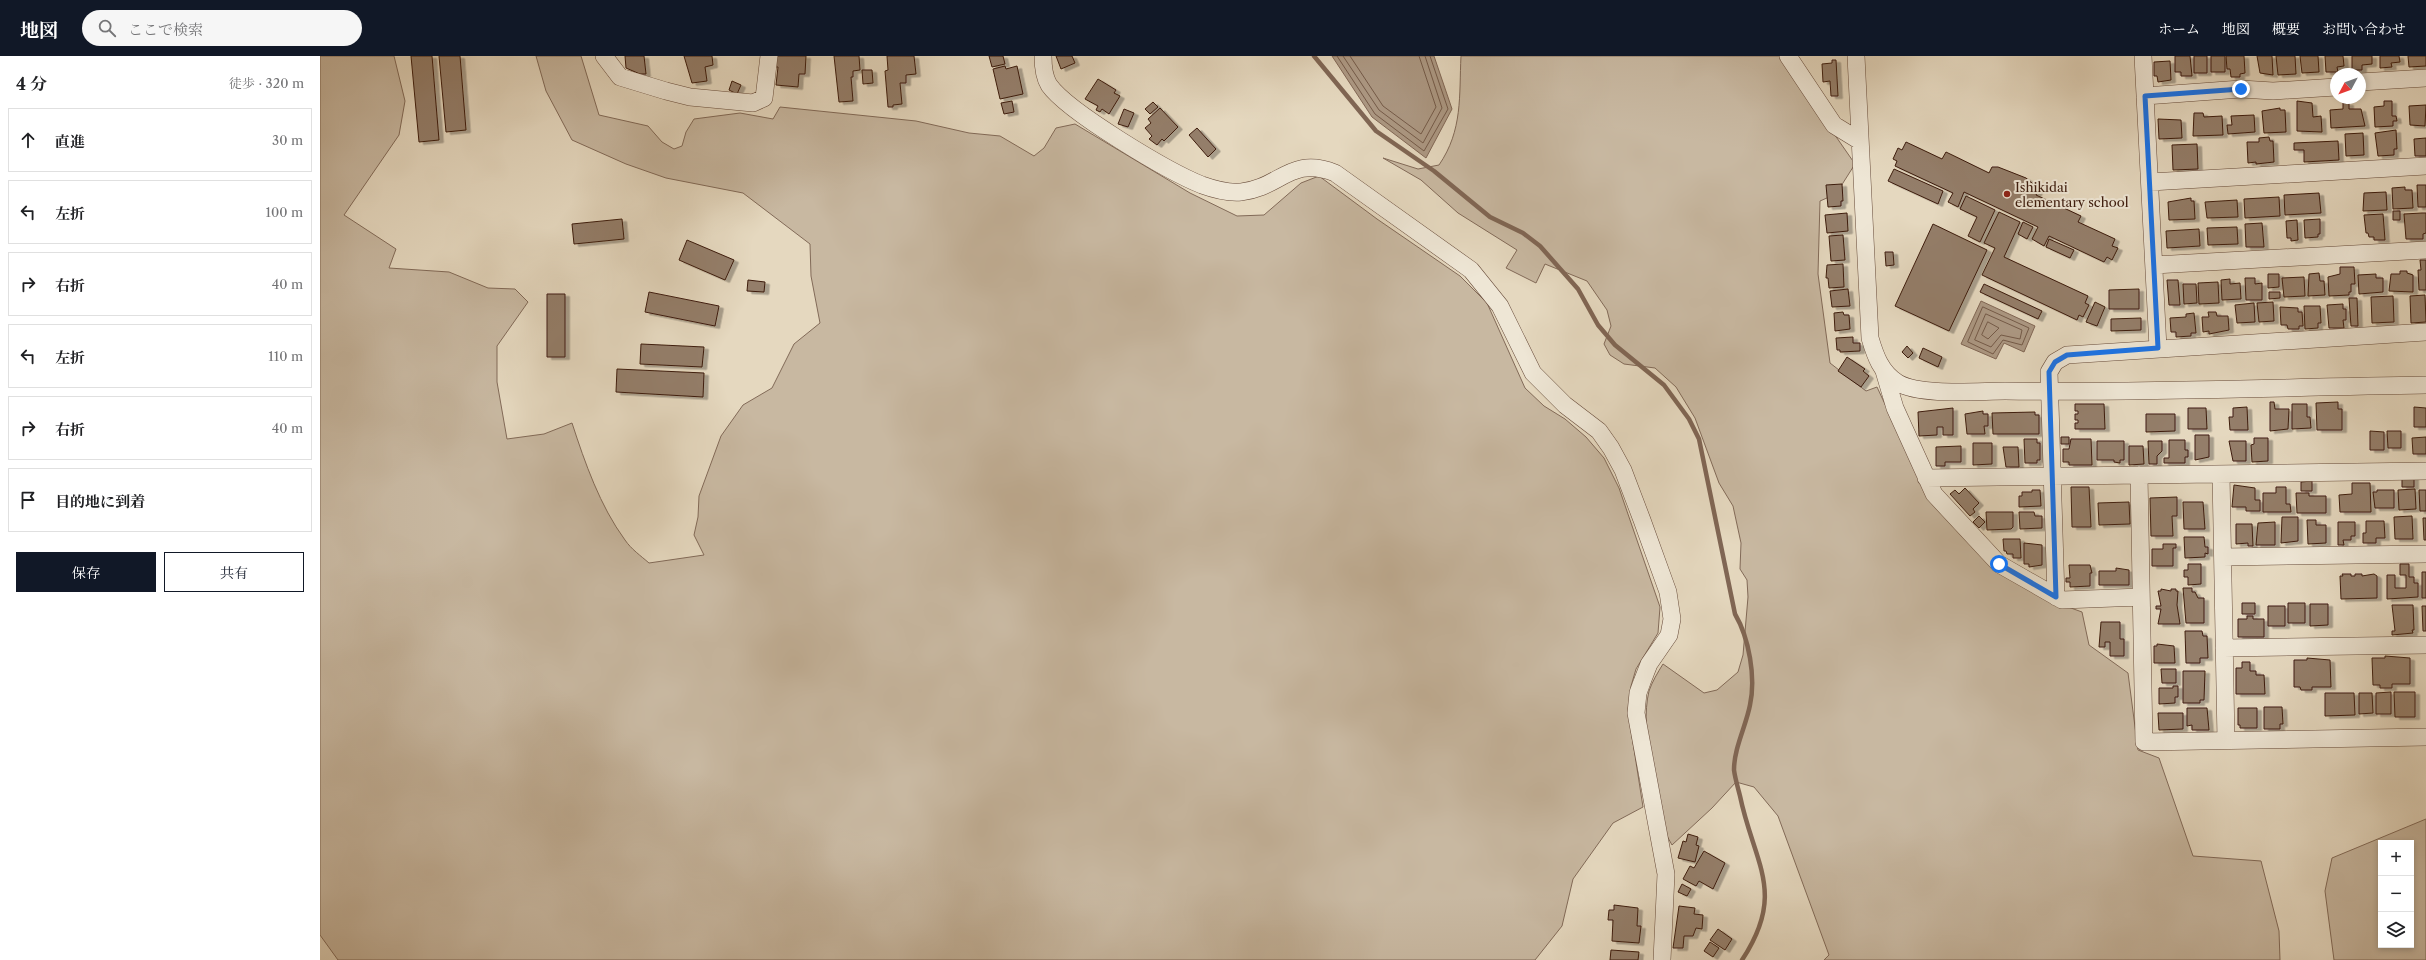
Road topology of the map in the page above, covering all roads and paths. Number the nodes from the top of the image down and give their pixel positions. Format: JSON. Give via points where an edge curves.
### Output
{"nodes":[{"id":1,"x":604,"y":56,"type":"edge"},
{"id":2,"x":769,"y":56,"type":"edge"},
{"id":3,"x":1043,"y":56,"type":"edge"},
{"id":4,"x":1788,"y":56,"type":"edge"},
{"id":5,"x":1856,"y":56,"type":"edge"},
{"id":6,"x":2143,"y":56,"type":"edge"},
{"id":7,"x":2426,"y":78,"type":"edge"},
{"id":8,"x":2366,"y":82,"type":"edge"},
{"id":9,"x":2330,"y":87,"type":"edge"},
{"id":10,"x":2145,"y":96,"type":"junction"},
{"id":11,"x":1860,"y":141,"type":"junction"},
{"id":12,"x":2426,"y":166,"type":"edge"},
{"id":13,"x":2150,"y":182,"type":"junction"},
{"id":14,"x":2426,"y":250,"type":"edge"},
{"id":15,"x":2154,"y":265,"type":"junction"},
{"id":16,"x":2426,"y":332,"type":"edge"},
{"id":17,"x":2158,"y":348,"type":"junction"},
{"id":18,"x":1884,"y":371,"type":"junction"},
{"id":19,"x":2426,"y":385,"type":"edge"},
{"id":20,"x":2050,"y":392,"type":"junction"},
{"id":21,"x":2426,"y":470,"type":"edge"},
{"id":22,"x":2221,"y":474,"type":"junction"},
{"id":23,"x":2139,"y":475,"type":"junction"},
{"id":24,"x":1926,"y":478,"type":"junction"},
{"id":25,"x":2051,"y":478,"type":"junction"},
{"id":26,"x":2426,"y":554,"type":"edge"},
{"id":27,"x":2223,"y":557,"type":"junction"},
{"id":28,"x":2056,"y":597,"type":"junction"},
{"id":29,"x":2141,"y":597,"type":"junction"},
{"id":30,"x":2426,"y":645,"type":"edge"},
{"id":31,"x":2224,"y":648,"type":"junction"},
{"id":32,"x":2426,"y":737,"type":"edge"},
{"id":33,"x":2226,"y":740,"type":"junction"},
{"id":34,"x":1662,"y":960,"type":"edge"}],
"edges":[{"from":1,"to":2,"type":"street","via":[[620,77],[690,97],[753,103],[764,98]]},
{"from":3,"to":34,"type":"street","via":[[1049,84],[1059,96],[1087,118],[1202,185],[1240,192],[1257,188],[1304,167],[1320,167],[1336,173],[1471,270],[1500,306],[1533,373],[1565,405],[1599,431],[1611,448],[1623,470],[1668,592],[1672,619],[1669,635],[1649,664],[1642,682],[1636,713],[1666,874]]},
{"from":4,"to":11,"type":"street","via":[[1834,125]]},
{"from":5,"to":11,"type":"street"},
{"from":6,"to":10,"type":"street"},
{"from":7,"to":8,"type":"street"},
{"from":9,"to":10,"type":"street","via":[[2273,91],[2241,89]]},
{"from":10,"to":13,"type":"street"},
{"from":11,"to":18,"type":"street","via":[[1870,338],[1876,358]]},
{"from":12,"to":13,"type":"street"},
{"from":13,"to":15,"type":"street"},
{"from":14,"to":15,"type":"street"},
{"from":15,"to":17,"type":"street"},
{"from":16,"to":17,"type":"street"},
{"from":17,"to":20,"type":"street","via":[[2067,355],[2055,362],[2049,372]]},
{"from":18,"to":20,"type":"street","via":[[1898,383],[1920,390]]},
{"from":18,"to":24,"type":"street","via":[[1895,408]]},
{"from":19,"to":20,"type":"street"},
{"from":20,"to":25,"type":"street"},
{"from":21,"to":22,"type":"street"},
{"from":22,"to":23,"type":"street"},
{"from":22,"to":27,"type":"street"},
{"from":23,"to":25,"type":"street"},
{"from":23,"to":29,"type":"street"},
{"from":24,"to":25,"type":"street"},
{"from":24,"to":28,"type":"street","via":[[1934,494],[1999,564]]},
{"from":25,"to":28,"type":"street"},
{"from":26,"to":27,"type":"street"},
{"from":27,"to":31,"type":"street"},
{"from":28,"to":29,"type":"street","via":[[2062,600]]},
{"from":29,"to":33,"type":"street","via":[[2144,742]]},
{"from":30,"to":31,"type":"street"},
{"from":31,"to":33,"type":"street"},
{"from":32,"to":33,"type":"street"}]}
